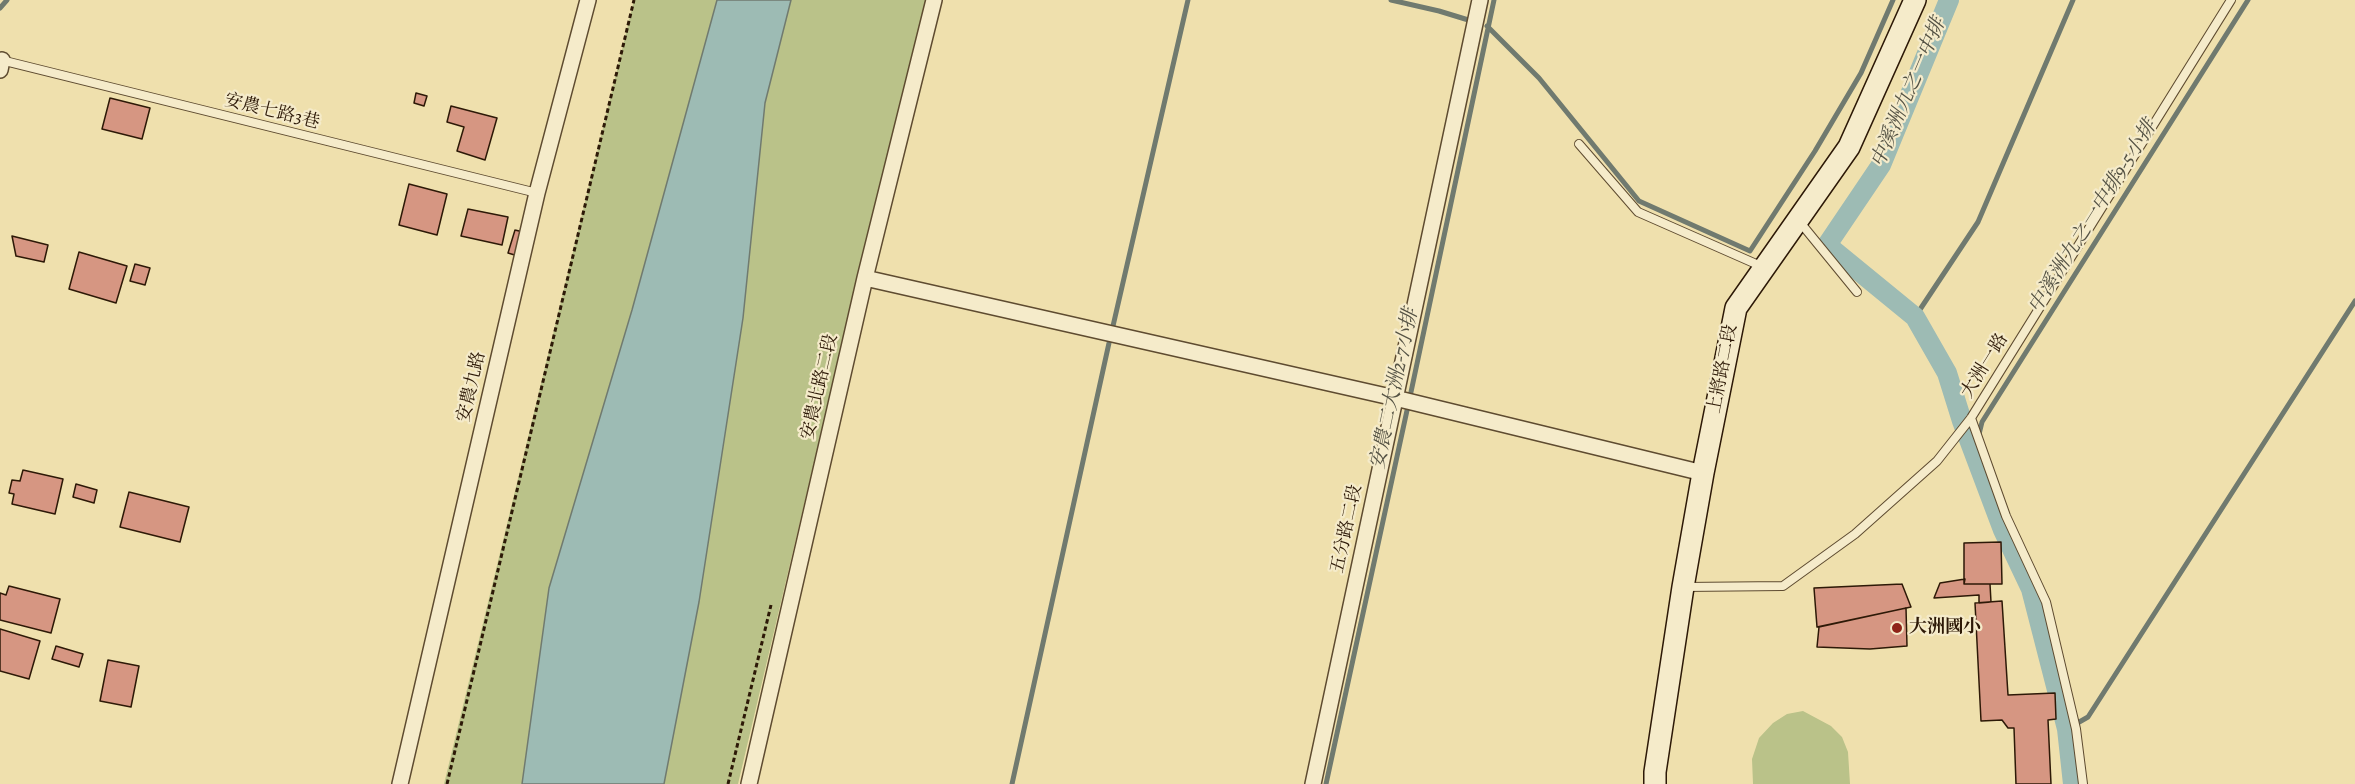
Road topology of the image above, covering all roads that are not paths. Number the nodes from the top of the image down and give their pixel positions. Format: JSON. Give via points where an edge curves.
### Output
{"nodes":[{"id":1,"x":588,"y":0,"type":"edge"},
{"id":2,"x":934,"y":0,"type":"edge"},
{"id":3,"x":1480,"y":0,"type":"edge"},
{"id":4,"x":1915,"y":0,"type":"edge"},
{"id":5,"x":2232,"y":0,"type":"edge"},
{"id":6,"x":1,"y":63,"type":"edge"},
{"id":7,"x":1579,"y":144,"type":"dead end"},
{"id":8,"x":537,"y":193,"type":"junction"},
{"id":9,"x":1798,"y":220,"type":"junction"},
{"id":10,"x":1765,"y":267,"type":"junction"},
{"id":11,"x":865,"y":278,"type":"junction"},
{"id":12,"x":1857,"y":292,"type":"dead end"},
{"id":13,"x":1395,"y":398,"type":"junction"},
{"id":14,"x":1971,"y":418,"type":"junction"},
{"id":15,"x":1702,"y":473,"type":"junction"},
{"id":16,"x":1683,"y":587,"type":"junction"},
{"id":17,"x":400,"y":784,"type":"edge"},
{"id":18,"x":749,"y":784,"type":"edge"},
{"id":19,"x":1313,"y":784,"type":"edge"},
{"id":20,"x":1655,"y":784,"type":"edge"},
{"id":21,"x":2083,"y":784,"type":"edge"}],
"edges":[{"from":1,"to":8,"type":"street","name":"安農九路"},
{"from":2,"to":11,"type":"street","name":"安農北路二段"},
{"from":3,"to":13,"type":"street","name":"五分路二段"},
{"from":4,"to":9,"type":"main road","name":"上將路二段","via":[[1849,147]]},
{"from":5,"to":14,"type":"lane","name":"大洲一路"},
{"from":6,"to":8,"type":"lane","name":"安農七路3巷"},
{"from":7,"to":10,"type":"lane","via":[[1638,212]]},
{"from":8,"to":17,"type":"street","name":"安農九路"},
{"from":9,"to":10,"type":"main road","name":"上將路二段"},
{"from":9,"to":12,"type":"lane"},
{"from":10,"to":15,"type":"main road","name":"上將路二段","via":[[1736,309]]},
{"from":11,"to":13,"type":"street"},
{"from":11,"to":18,"type":"street","name":"安農北路二段"},
{"from":13,"to":15,"type":"street"},
{"from":13,"to":19,"type":"street","name":"五分路二段"},
{"from":14,"to":16,"type":"lane","name":"大洲一路","via":[[1937,461],[1855,534],[1783,586]]},
{"from":14,"to":21,"type":"lane","via":[[2006,516],[2046,602],[2076,729]]},
{"from":15,"to":16,"type":"main road","name":"上將路二段"},
{"from":16,"to":20,"type":"main road","name":"上將路二段"}]}
